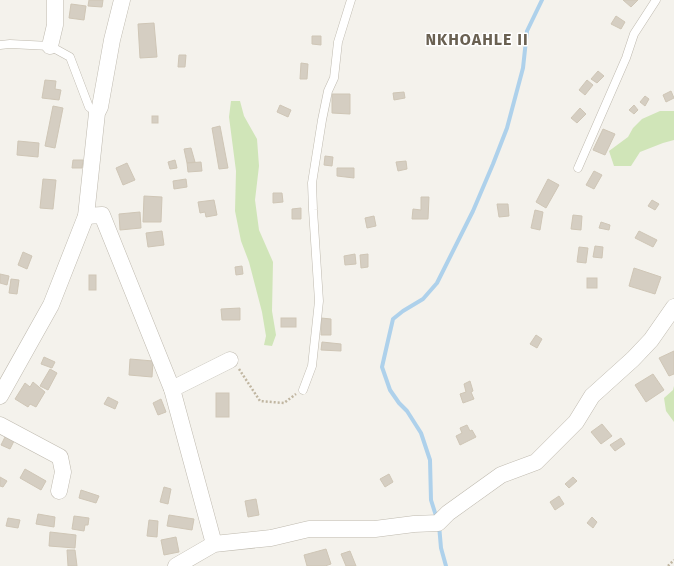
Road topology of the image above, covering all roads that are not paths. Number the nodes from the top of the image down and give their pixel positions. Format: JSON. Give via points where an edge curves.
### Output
{"nodes":[{"id":1,"x":55,"y":0,"type":"edge"},
{"id":2,"x":122,"y":0,"type":"edge"},
{"id":3,"x":351,"y":0,"type":"edge"},
{"id":4,"x":656,"y":0,"type":"edge"},
{"id":5,"x":0,"y":45,"type":"edge"},
{"id":6,"x":50,"y":46,"type":"junction"},
{"id":7,"x":97,"y":112,"type":"junction"},
{"id":8,"x":578,"y":168,"type":"dead end"},
{"id":9,"x":86,"y":216,"type":"junction"},
{"id":10,"x":674,"y":307,"type":"edge"},
{"id":11,"x":230,"y":360,"type":"road end"},
{"id":12,"x":172,"y":389,"type":"junction"},
{"id":13,"x":302,"y":390,"type":"road end"},
{"id":14,"x":0,"y":396,"type":"edge"},
{"id":15,"x":0,"y":425,"type":"edge"},
{"id":16,"x":59,"y":491,"type":"dead end"},
{"id":17,"x":214,"y":544,"type":"junction"},
{"id":18,"x":176,"y":566,"type":"edge"}],
"edges":[{"from":1,"to":6,"type":"street","via":[[55,25]]},
{"from":2,"to":7,"type":"street"},
{"from":3,"to":13,"type":"lane","via":[[338,42],[334,78],[323,113],[312,183],[319,301],[312,366]]},
{"from":4,"to":8,"type":"lane","via":[[634,34]]},
{"from":5,"to":6,"type":"lane"},
{"from":6,"to":7,"type":"lane","via":[[70,57],[89,107]]},
{"from":7,"to":9,"type":"street"},
{"from":9,"to":12,"type":"street","via":[[102,215]]},
{"from":9,"to":14,"type":"street","via":[[51,305]]},
{"from":10,"to":17,"type":"street","via":[[651,340],[592,396],[576,422],[536,462],[501,475],[438,523],[375,529],[309,529],[271,538]]},
{"from":11,"to":12,"type":"street"},
{"from":12,"to":17,"type":"street"},
{"from":15,"to":16,"type":"street","via":[[60,457],[63,472]]},
{"from":17,"to":18,"type":"street"}]}
